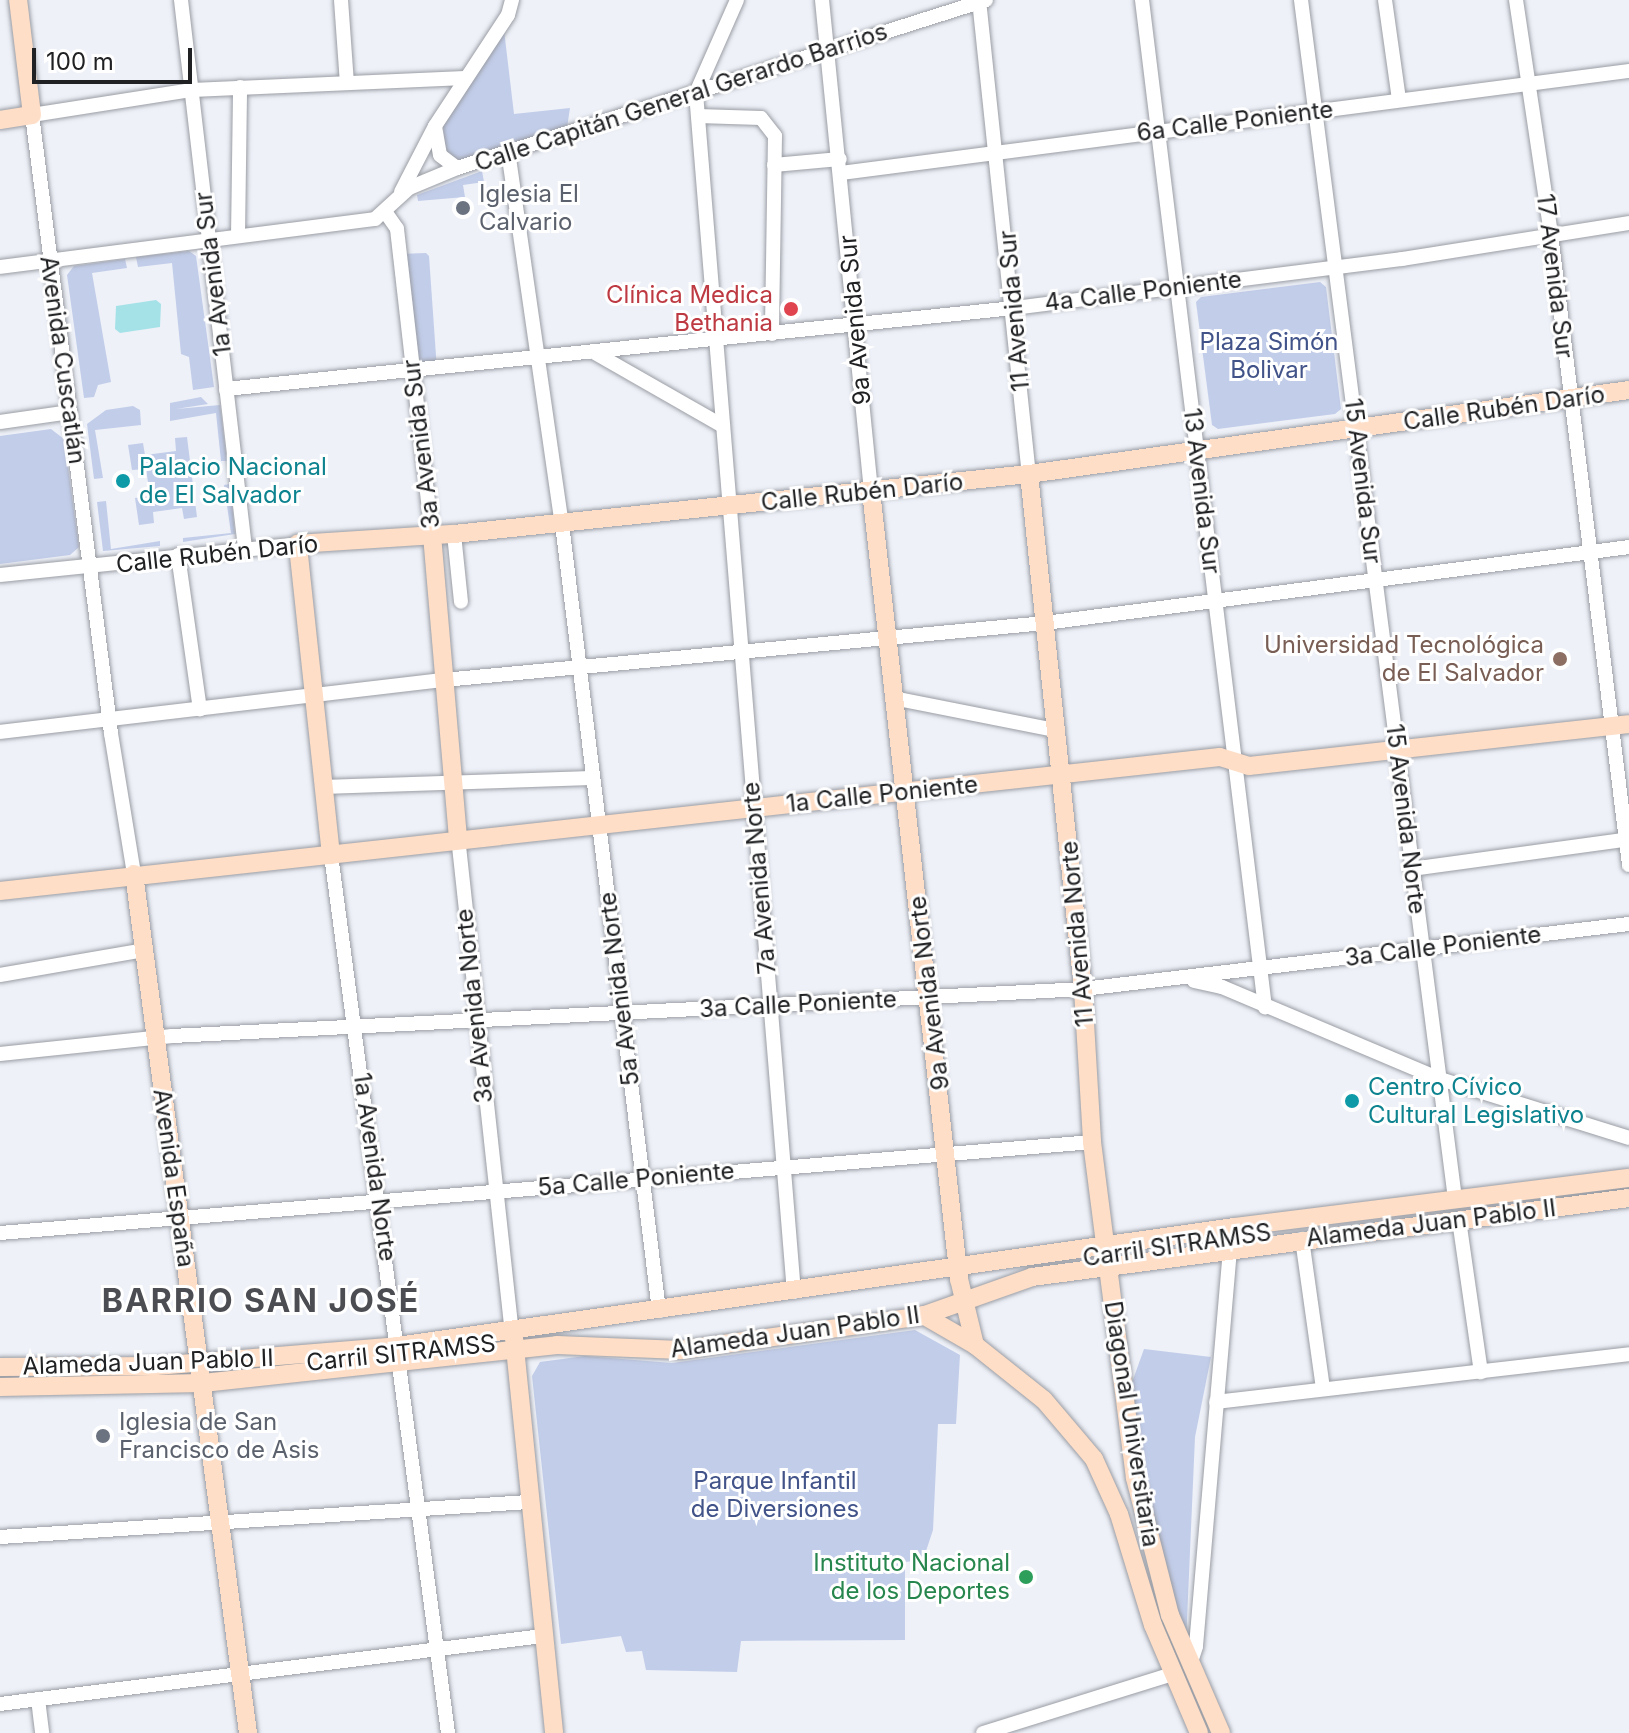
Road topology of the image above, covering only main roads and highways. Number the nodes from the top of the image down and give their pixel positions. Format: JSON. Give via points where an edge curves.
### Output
{"nodes":[{"id":1,"x":18,"y":0,"type":"edge"},
{"id":2,"x":0,"y":120,"type":"edge"},
{"id":3,"x":1629,"y":390,"type":"edge"},
{"id":4,"x":1029,"y":474,"type":"junction"},
{"id":5,"x":871,"y":491,"type":"junction"},
{"id":6,"x":432,"y":535,"type":"junction"},
{"id":7,"x":1045,"y":623,"type":"joint"},
{"id":8,"x":886,"y":640,"type":"joint"},
{"id":9,"x":444,"y":680,"type":"joint"},
{"id":10,"x":312,"y":697,"type":"joint"},
{"id":11,"x":1620,"y":725,"type":"edge"},
{"id":12,"x":1063,"y":774,"type":"junction"},
{"id":13,"x":904,"y":792,"type":"junction"},
{"id":14,"x":458,"y":837,"type":"junction"},
{"id":15,"x":331,"y":855,"type":"junction"},
{"id":16,"x":134,"y":874,"type":"junction"},
{"id":17,"x":0,"y":891,"type":"edge"},
{"id":18,"x":1629,"y":1178,"type":"edge"},
{"id":19,"x":1629,"y":1188,"type":"edge"},
{"id":20,"x":1629,"y":1198,"type":"edge"},
{"id":21,"x":1107,"y":1255,"type":"junction"},
{"id":22,"x":960,"y":1285,"type":"junction"},
{"id":23,"x":923,"y":1315,"type":"junction"},
{"id":24,"x":514,"y":1341,"type":"junction"},
{"id":25,"x":975,"y":1345,"type":"junction"},
{"id":26,"x":0,"y":1367,"type":"edge"},
{"id":27,"x":202,"y":1373,"type":"junction"},
{"id":28,"x":0,"y":1377,"type":"edge"},
{"id":29,"x":0,"y":1387,"type":"edge"},
{"id":30,"x":1130,"y":1445,"type":"junction"},
{"id":31,"x":1094,"y":1459,"type":"junction"},
{"id":32,"x":1140,"y":1507,"type":"junction"},
{"id":33,"x":1119,"y":1514,"type":"junction"},
{"id":34,"x":1182,"y":1670,"type":"junction"},
{"id":35,"x":1194,"y":1731,"type":"edge"},
{"id":36,"x":248,"y":1733,"type":"edge"},
{"id":37,"x":554,"y":1733,"type":"edge"},
{"id":38,"x":1221,"y":1733,"type":"edge"}],
"edges":[{"from":1,"to":2,"type":"main road","name":"Avenida Cuscatlán","via":[[32,115]]},
{"from":3,"to":4,"type":"main road","name":"Calle Rubén Darío"},
{"from":4,"to":5,"type":"main road","name":"Calle Rubén Darío"},
{"from":4,"to":7,"type":"main road","name":"11 Avenida Sur"},
{"from":5,"to":6,"type":"main road","name":"Calle Rubén Darío"},
{"from":5,"to":8,"type":"main road","name":"9a Avenida Sur"},
{"from":6,"to":9,"type":"main road","name":"3a Avenida Sur"},
{"from":6,"to":10,"type":"main road","name":"Calle Rubén Darío","via":[[298,544]]},
{"from":7,"to":12,"type":"main road","name":"11 Avenida Norte"},
{"from":8,"to":13,"type":"main road","name":"9a Avenida Norte"},
{"from":9,"to":14,"type":"main road","name":"3a Avenida Norte"},
{"from":10,"to":15,"type":"main road","name":"1a Avenida Norte"},
{"from":11,"to":12,"type":"main road","name":"1a Calle Poniente","via":[[1235,764],[1220,757]]},
{"from":12,"to":13,"type":"main road","name":"1a Calle Poniente"},
{"from":12,"to":21,"type":"main road","name":"11 Avenida Norte","via":[[1092,1142]]},
{"from":13,"to":14,"type":"main road","name":"1a Calle Poniente"},
{"from":13,"to":22,"type":"main road","name":"9a Avenida Norte"},
{"from":14,"to":15,"type":"main road","name":"1a Calle Poniente"},
{"from":15,"to":16,"type":"main road","name":"1a Calle Poniente"},
{"from":16,"to":17,"type":"main road","name":"1a Calle Poniente"},
{"from":16,"to":27,"type":"main road","name":"Avenida España"},
{"from":18,"to":21,"type":"main road","name":"Alameda Juan Pablo II","via":[[1455,1199]]},
{"from":19,"to":21,"type":"main road","name":"Carril SITRAMSS"},
{"from":20,"to":21,"type":"main road","name":"Alameda Juan Pablo II","via":[[1230,1248]]},
{"from":21,"to":22,"type":"main road","name":"Alameda Juan Pablo II"},
{"from":21,"to":22,"type":"main road","name":"Carril SITRAMSS","via":[[1012,1270]]},
{"from":21,"to":22,"type":"main road","name":"Alameda Juan Pablo II","via":[[1009,1282]]},
{"from":21,"to":30,"type":"main road","name":"Diagonal Universitaria"},
{"from":22,"to":23,"type":"main road","name":"Alameda Juan Pablo II"},
{"from":22,"to":24,"type":"main road","name":"Carril SITRAMSS"},
{"from":22,"to":24,"type":"main road","name":"Alameda Juan Pablo II","via":[[794,1292],[659,1311]]},
{"from":22,"to":25,"type":"main road","name":"9a Avenida Norte"},
{"from":23,"to":24,"type":"main road","name":"Alameda Juan Pablo II","via":[[667,1351]]},
{"from":23,"to":25,"type":"main road","name":"Diagonal Universitaria"},
{"from":24,"to":27,"type":"main road","name":"Alameda Juan Pablo II"},
{"from":24,"to":37,"type":"main road"},
{"from":25,"to":31,"type":"main road","name":"Diagonal Universitaria","via":[[1066,1421]]},
{"from":26,"to":27,"type":"main road","name":"Alameda Juan Pablo II"},
{"from":27,"to":28,"type":"main road"},
{"from":27,"to":29,"type":"main road","name":"Alameda Juan Pablo II"},
{"from":27,"to":36,"type":"main road","name":"Avenida España"},
{"from":30,"to":31,"type":"main road","via":[[1116,1461]]},
{"from":30,"to":32,"type":"main road","name":"Diagonal Universitaria"},
{"from":31,"to":33,"type":"main road","name":"Diagonal Universitaria"},
{"from":32,"to":33,"type":"main road","via":[[1124,1498]]},
{"from":32,"to":34,"type":"main road","name":"Diagonal Universitaria"},
{"from":33,"to":34,"type":"main road","name":"Diagonal Universitaria"},
{"from":34,"to":35,"type":"main road","name":"Diagonal Universitaria"},
{"from":34,"to":38,"type":"main road","name":"Diagonal Universitaria"}]}
